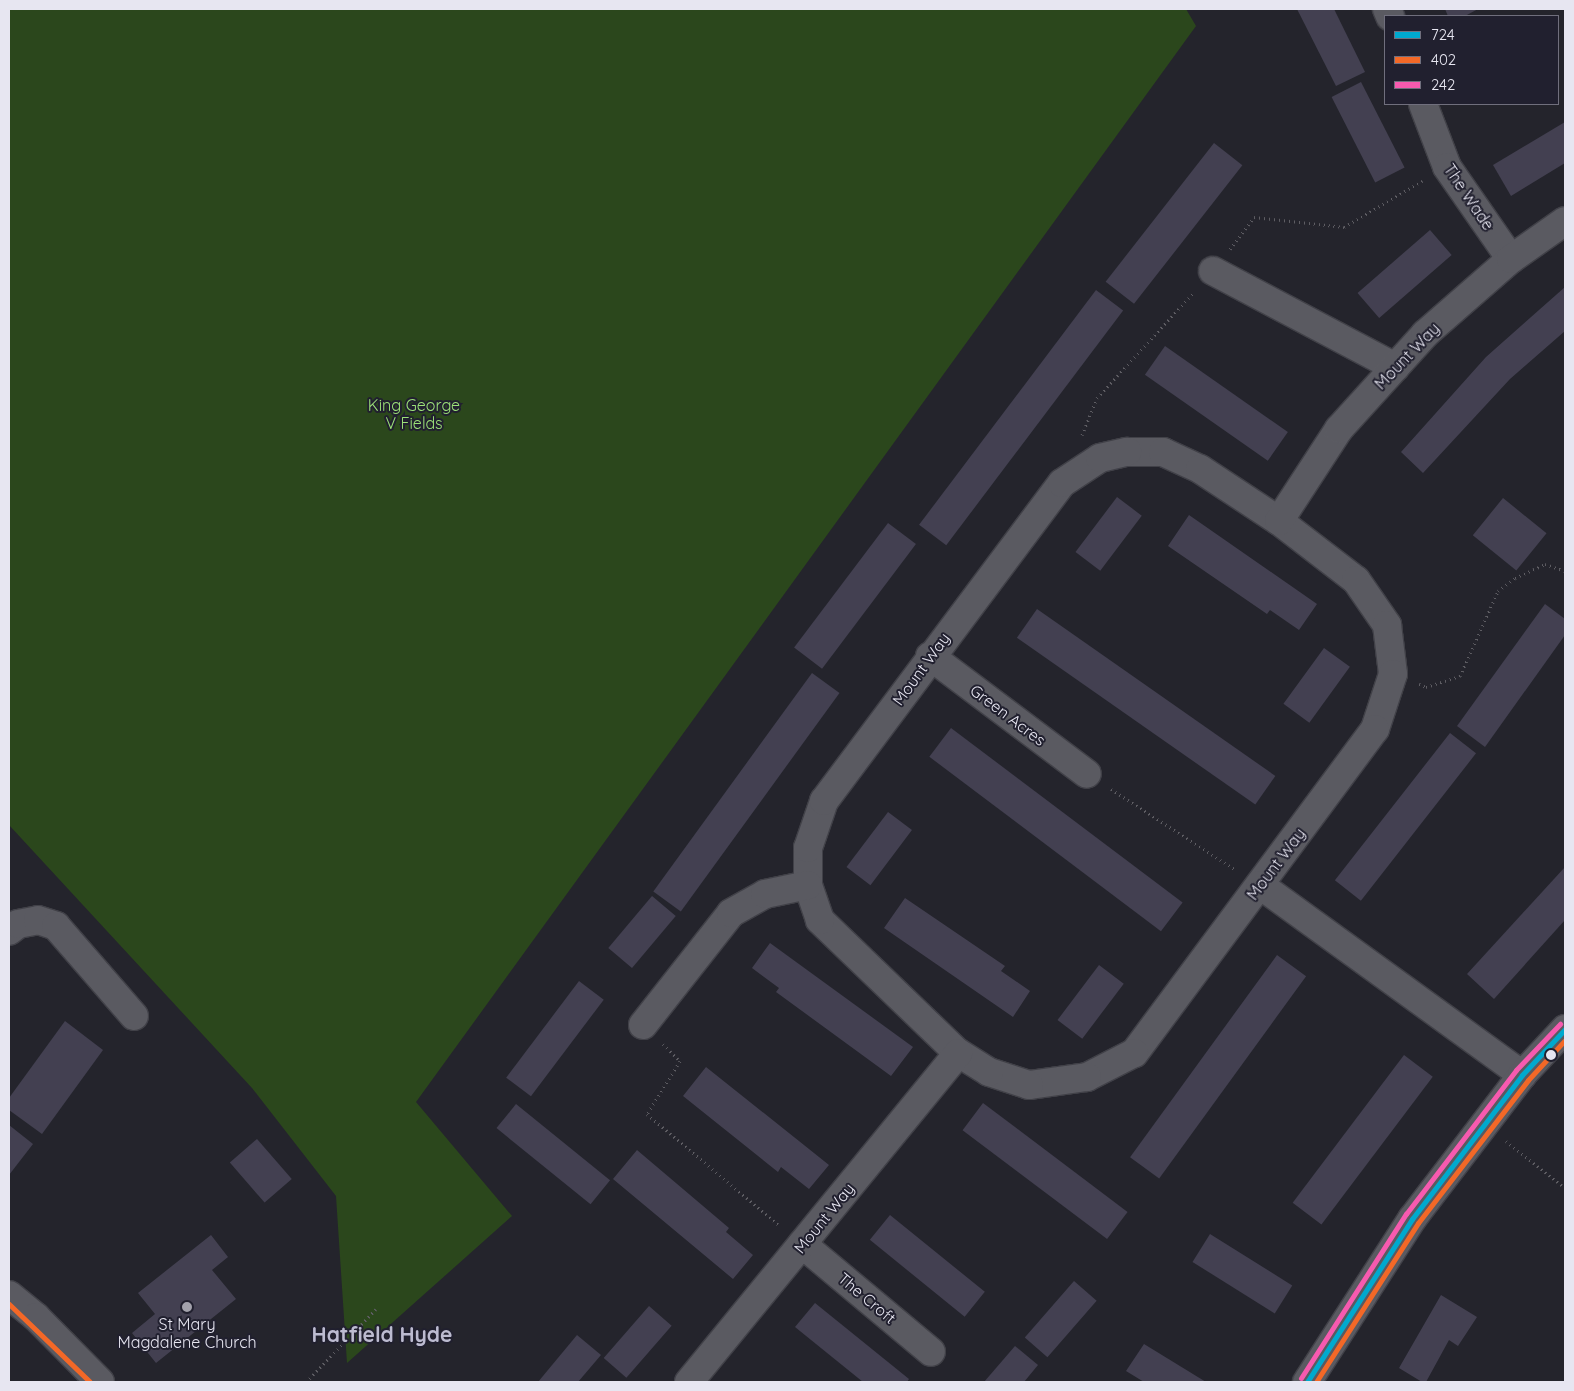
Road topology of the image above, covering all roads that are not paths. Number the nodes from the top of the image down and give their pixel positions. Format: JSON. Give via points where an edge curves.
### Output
{"nodes":[{"id":1,"x":1423,"y":105,"type":"edge"},
{"id":2,"x":1565,"y":221,"type":"edge"},
{"id":3,"x":1512,"y":259,"type":"junction"},
{"id":4,"x":1213,"y":271,"type":"dead end"},
{"id":5,"x":1395,"y":367,"type":"junction"},
{"id":6,"x":1279,"y":521,"type":"junction"},
{"id":7,"x":930,"y":656,"type":"junction"},
{"id":8,"x":1087,"y":774,"type":"road end"},
{"id":9,"x":808,"y":885,"type":"junction"},
{"id":10,"x":1260,"y":885,"type":"junction"},
{"id":11,"x":9,"y":931,"type":"edge"},
{"id":12,"x":134,"y":1016,"type":"dead end"},
{"id":13,"x":643,"y":1025,"type":"road end"},
{"id":14,"x":1565,"y":1029,"type":"edge"},
{"id":15,"x":958,"y":1053,"type":"junction"},
{"id":16,"x":1522,"y":1075,"type":"junction"},
{"id":17,"x":802,"y":1244,"type":"junction"},
{"id":18,"x":9,"y":1295,"type":"edge"},
{"id":19,"x":931,"y":1352,"type":"dead end"},
{"id":20,"x":100,"y":1382,"type":"edge"},
{"id":21,"x":689,"y":1382,"type":"edge"},
{"id":22,"x":1307,"y":1382,"type":"edge"}],
"edges":[{"from":1,"to":3,"type":"street","name":"The Wade","via":[[1447,167]]},
{"from":2,"to":3,"type":"street","name":"Mount Way"},
{"from":3,"to":5,"type":"street","name":"Mount Way","via":[[1425,334]]},
{"from":4,"to":5,"type":"street"},
{"from":5,"to":6,"type":"street","name":"Mount Way","via":[[1339,429]]},
{"from":6,"to":7,"type":"street","name":"Mount Way","via":[[1200,469],[1163,452],[1127,452],[1100,458],[1062,483]]},
{"from":6,"to":10,"type":"street","name":"Mount Way","via":[[1356,580],[1387,625],[1393,674],[1376,729]]},
{"from":7,"to":8,"type":"street","name":"Green Acres"},
{"from":7,"to":9,"type":"street","name":"Mount Way","via":[[824,801],[808,848]]},
{"from":9,"to":13,"type":"street","via":[[765,894],[731,913]]},
{"from":9,"to":15,"type":"street","name":"Mount Way","via":[[820,920]]},
{"from":10,"to":15,"type":"street","name":"Mount Way","via":[[1134,1053],[1087,1077],[1029,1085],[989,1072]]},
{"from":10,"to":16,"type":"street"},
{"from":11,"to":12,"type":"street","via":[[18,924],[38,920],[56,926]]},
{"from":14,"to":16,"type":"street"},
{"from":15,"to":17,"type":"street","name":"Mount Way"},
{"from":16,"to":22,"type":"street","via":[[1412,1219]]},
{"from":17,"to":19,"type":"street","name":"The Croft"},
{"from":17,"to":21,"type":"street","name":"Mount Way"},
{"from":18,"to":20,"type":"street","via":[[36,1317]]}]}
